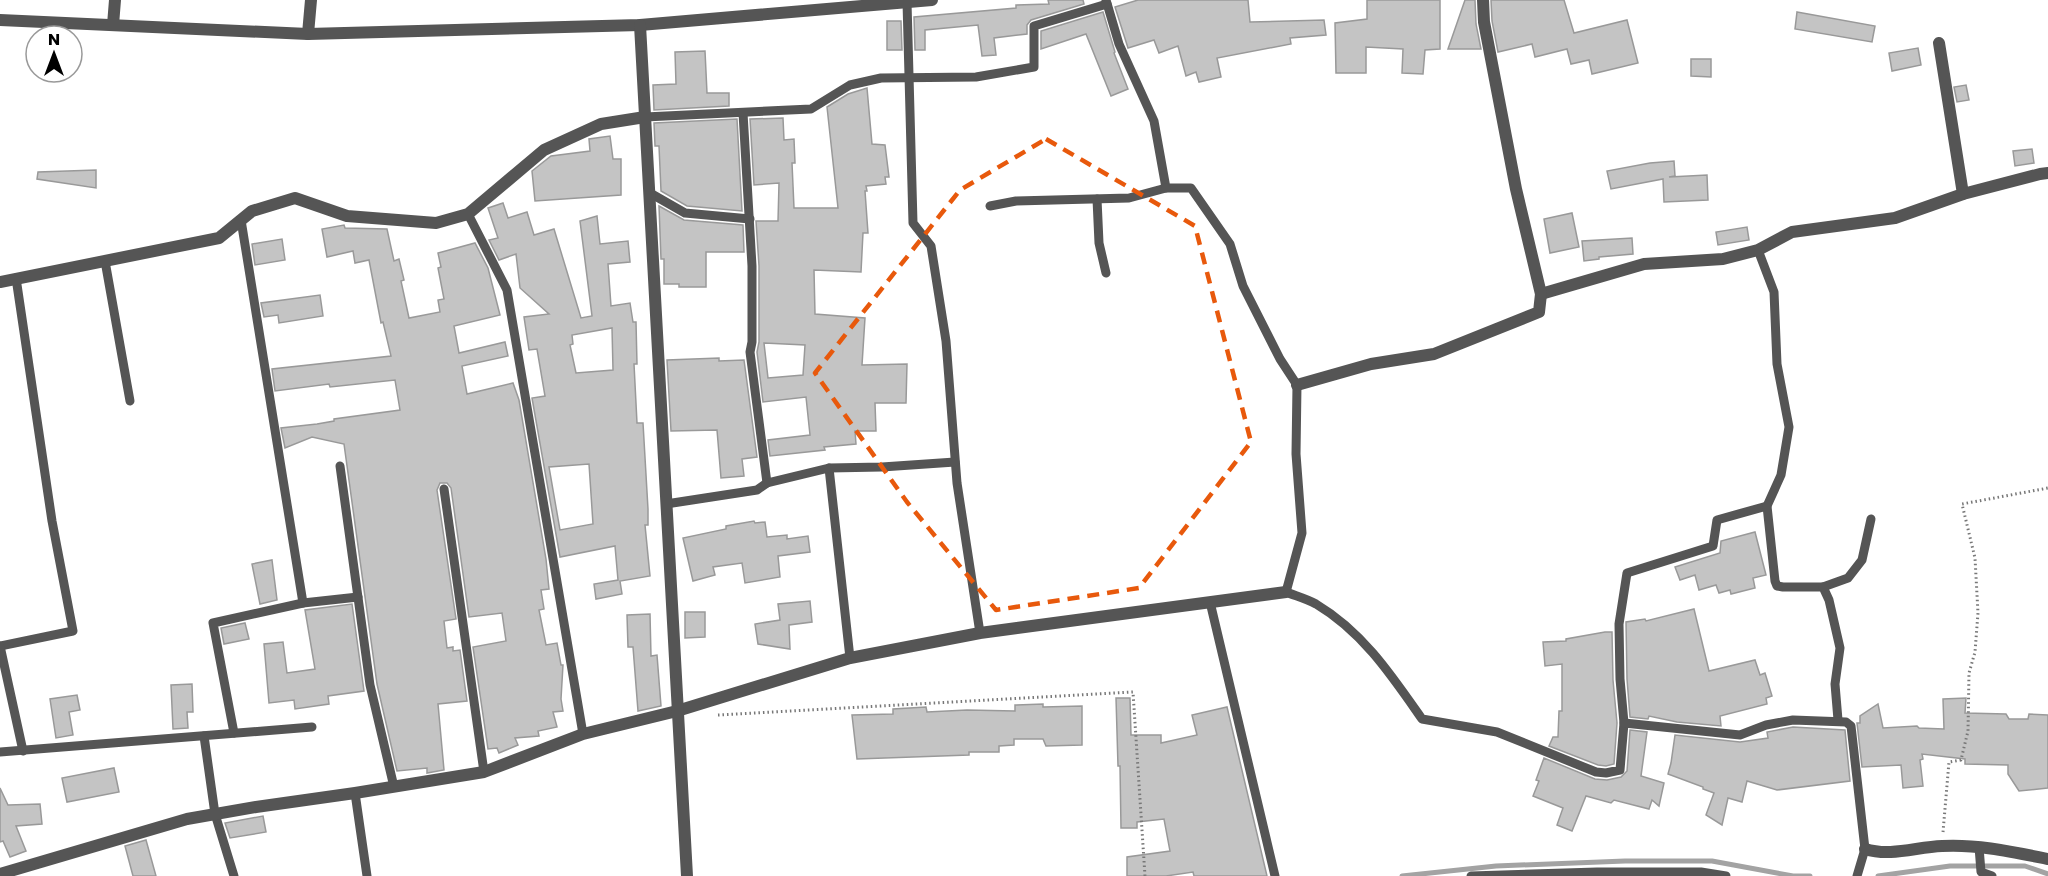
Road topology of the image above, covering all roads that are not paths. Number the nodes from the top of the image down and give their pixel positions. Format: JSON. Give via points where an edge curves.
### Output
{"nodes":[{"id":1,"x":115,"y":0,"type":"edge"},
{"id":2,"x":310,"y":0,"type":"edge"},
{"id":3,"x":932,"y":0,"type":"edge"},
{"id":4,"x":1483,"y":0,"type":"edge"},
{"id":5,"x":907,"y":2,"type":"junction"},
{"id":6,"x":1107,"y":2,"type":"edge"},
{"id":7,"x":0,"y":20,"type":"edge"},
{"id":8,"x":113,"y":25,"type":"junction"},
{"id":9,"x":640,"y":26,"type":"junction"},
{"id":10,"x":308,"y":34,"type":"junction"},
{"id":11,"x":1939,"y":43,"type":"dead end"},
{"id":12,"x":909,"y":77,"type":"junction"},
{"id":13,"x":743,"y":113,"type":"junction"},
{"id":14,"x":645,"y":117,"type":"junction"},
{"id":15,"x":2048,"y":173,"type":"edge"},
{"id":16,"x":1166,"y":188,"type":"junction"},
{"id":17,"x":650,"y":193,"type":"junction"},
{"id":18,"x":1963,"y":194,"type":"junction"},
{"id":19,"x":1097,"y":199,"type":"junction"},
{"id":20,"x":990,"y":206,"type":"dead end"},
{"id":21,"x":468,"y":214,"type":"junction"},
{"id":22,"x":750,"y":219,"type":"junction"},
{"id":23,"x":241,"y":220,"type":"junction"},
{"id":24,"x":1758,"y":250,"type":"junction"},
{"id":25,"x":105,"y":261,"type":"junction"},
{"id":26,"x":1106,"y":273,"type":"dead end"},
{"id":27,"x":16,"y":278,"type":"junction"},
{"id":28,"x":0,"y":282,"type":"edge"},
{"id":29,"x":1541,"y":294,"type":"junction"},
{"id":30,"x":1298,"y":386,"type":"junction"},
{"id":31,"x":130,"y":401,"type":"dead end"},
{"id":32,"x":955,"y":462,"type":"junction"},
{"id":33,"x":340,"y":466,"type":"dead end"},
{"id":34,"x":829,"y":468,"type":"junction"},
{"id":35,"x":767,"y":483,"type":"junction"},
{"id":36,"x":444,"y":489,"type":"dead end"},
{"id":37,"x":666,"y":504,"type":"junction"},
{"id":38,"x":1767,"y":506,"type":"junction"},
{"id":39,"x":1871,"y":519,"type":"dead end"},
{"id":40,"x":1823,"y":587,"type":"junction"},
{"id":41,"x":1286,"y":592,"type":"junction"},
{"id":42,"x":358,"y":597,"type":"junction"},
{"id":43,"x":1210,"y":602,"type":"junction"},
{"id":44,"x":303,"y":603,"type":"junction"},
{"id":45,"x":980,"y":633,"type":"junction"},
{"id":46,"x":0,"y":646,"type":"edge"},
{"id":47,"x":850,"y":657,"type":"junction"},
{"id":48,"x":677,"y":711,"type":"junction"},
{"id":49,"x":1838,"y":720,"type":"junction"},
{"id":50,"x":1624,"y":723,"type":"junction"},
{"id":51,"x":312,"y":727,"type":"dead end"},
{"id":52,"x":234,"y":733,"type":"junction"},
{"id":53,"x":583,"y":734,"type":"junction"},
{"id":54,"x":204,"y":736,"type":"junction"},
{"id":55,"x":23,"y":751,"type":"junction"},
{"id":56,"x":0,"y":752,"type":"edge"},
{"id":57,"x":484,"y":772,"type":"junction"},
{"id":58,"x":394,"y":787,"type":"junction"},
{"id":59,"x":355,"y":793,"type":"junction"},
{"id":60,"x":215,"y":814,"type":"junction"},
{"id":61,"x":1979,"y":847,"type":"junction"},
{"id":62,"x":1865,"y":849,"type":"junction"},
{"id":63,"x":2048,"y":859,"type":"edge"},
{"id":64,"x":0,"y":874,"type":"edge"},
{"id":65,"x":234,"y":876,"type":"edge"},
{"id":66,"x":367,"y":876,"type":"edge"},
{"id":67,"x":687,"y":876,"type":"edge"},
{"id":68,"x":1275,"y":876,"type":"edge"},
{"id":69,"x":1471,"y":876,"type":"edge"},
{"id":70,"x":1726,"y":876,"type":"edge"},
{"id":71,"x":1857,"y":876,"type":"edge"},
{"id":72,"x":1992,"y":876,"type":"edge"}],
"edges":[{"from":1,"to":8,"type":"street"},
{"from":2,"to":10,"type":"street"},
{"from":3,"to":5,"type":"street"},
{"from":4,"to":29,"type":"street","via":[[1516,189]]},
{"from":5,"to":9,"type":"street"},
{"from":5,"to":12,"type":"lane"},
{"from":6,"to":12,"type":"lane","via":[[1034,26],[1034,67],[976,77]]},
{"from":6,"to":16,"type":"lane","via":[[1119,44],[1154,121]]},
{"from":7,"to":8,"type":"street"},
{"from":8,"to":10,"type":"street"},
{"from":9,"to":10,"type":"street"},
{"from":9,"to":14,"type":"street"},
{"from":11,"to":18,"type":"street"},
{"from":12,"to":13,"type":"lane","via":[[850,85],[811,109]]},
{"from":12,"to":32,"type":"lane","via":[[913,223],[931,246],[946,341]]},
{"from":13,"to":14,"type":"lane"},
{"from":13,"to":22,"type":"lane"},
{"from":14,"to":17,"type":"street"},
{"from":14,"to":21,"type":"street","via":[[601,124],[544,150]]},
{"from":15,"to":18,"type":"street"},
{"from":16,"to":19,"type":"lane","via":[[1129,198]]},
{"from":16,"to":30,"type":"lane","via":[[1191,188],[1230,244],[1243,286]]},
{"from":17,"to":22,"type":"lane","via":[[685,213]]},
{"from":17,"to":37,"type":"street"},
{"from":18,"to":24,"type":"street","via":[[1895,218],[1792,232]]},
{"from":19,"to":20,"type":"lane","via":[[1016,201]]},
{"from":19,"to":26,"type":"lane"},
{"from":21,"to":23,"type":"street","via":[[436,223],[347,216],[295,198],[252,211]]},
{"from":21,"to":53,"type":"lane","via":[[507,290]]},
{"from":22,"to":35,"type":"lane","via":[[750,352]]},
{"from":23,"to":25,"type":"street","via":[[219,238]]},
{"from":23,"to":44,"type":"lane"},
{"from":24,"to":29,"type":"street","via":[[1723,259],[1644,264]]},
{"from":24,"to":38,"type":"lane","via":[[1774,292],[1778,364],[1789,427],[1781,475]]},
{"from":25,"to":27,"type":"street"},
{"from":25,"to":31,"type":"lane"},
{"from":27,"to":28,"type":"street"},
{"from":27,"to":46,"type":"lane","via":[[52,521],[73,631]]},
{"from":29,"to":30,"type":"street","via":[[1539,312],[1434,354],[1371,364]]},
{"from":30,"to":41,"type":"lane","via":[[1296,454],[1302,533]]},
{"from":32,"to":34,"type":"lane"},
{"from":32,"to":45,"type":"lane"},
{"from":33,"to":42,"type":"lane"},
{"from":34,"to":35,"type":"lane"},
{"from":34,"to":47,"type":"lane"},
{"from":35,"to":37,"type":"lane","via":[[757,490]]},
{"from":36,"to":57,"type":"lane"},
{"from":37,"to":48,"type":"street"},
{"from":38,"to":40,"type":"lane","via":[[1777,586]]},
{"from":38,"to":50,"type":"lane","via":[[1717,520],[1713,546],[1627,573],[1619,624]]},
{"from":39,"to":40,"type":"lane","via":[[1862,560],[1848,578]]},
{"from":40,"to":49,"type":"lane","via":[[1840,648],[1835,684]]},
{"from":41,"to":43,"type":"street"},
{"from":41,"to":50,"type":"lane","via":[[1315,603],[1346,624],[1383,664],[1422,720],[1497,732],[1606,773],[1620,770]]},
{"from":42,"to":44,"type":"lane"},
{"from":42,"to":58,"type":"lane","via":[[369,685]]},
{"from":43,"to":45,"type":"street"},
{"from":43,"to":68,"type":"lane"},
{"from":44,"to":52,"type":"lane","via":[[213,623]]},
{"from":45,"to":47,"type":"street"},
{"from":46,"to":55,"type":"lane"},
{"from":47,"to":48,"type":"street"},
{"from":48,"to":53,"type":"street"},
{"from":48,"to":67,"type":"street"},
{"from":49,"to":50,"type":"lane","via":[[1793,720],[1740,735]]},
{"from":49,"to":62,"type":"lane","via":[[1851,726]]},
{"from":51,"to":52,"type":"lane"},
{"from":52,"to":54,"type":"lane"},
{"from":53,"to":57,"type":"street"},
{"from":54,"to":55,"type":"lane"},
{"from":54,"to":60,"type":"lane"},
{"from":55,"to":56,"type":"lane"},
{"from":57,"to":58,"type":"street"},
{"from":58,"to":59,"type":"street"},
{"from":59,"to":60,"type":"street"},
{"from":59,"to":66,"type":"lane"},
{"from":60,"to":64,"type":"street"},
{"from":60,"to":65,"type":"lane"},
{"from":61,"to":62,"type":"street","via":[[1942,846],[1879,854]]},
{"from":61,"to":63,"type":"street"},
{"from":61,"to":72,"type":"lane","via":[[1981,872]]},
{"from":62,"to":71,"type":"lane"},
{"from":69,"to":70,"type":"lane","via":[[1701,872]]}]}
